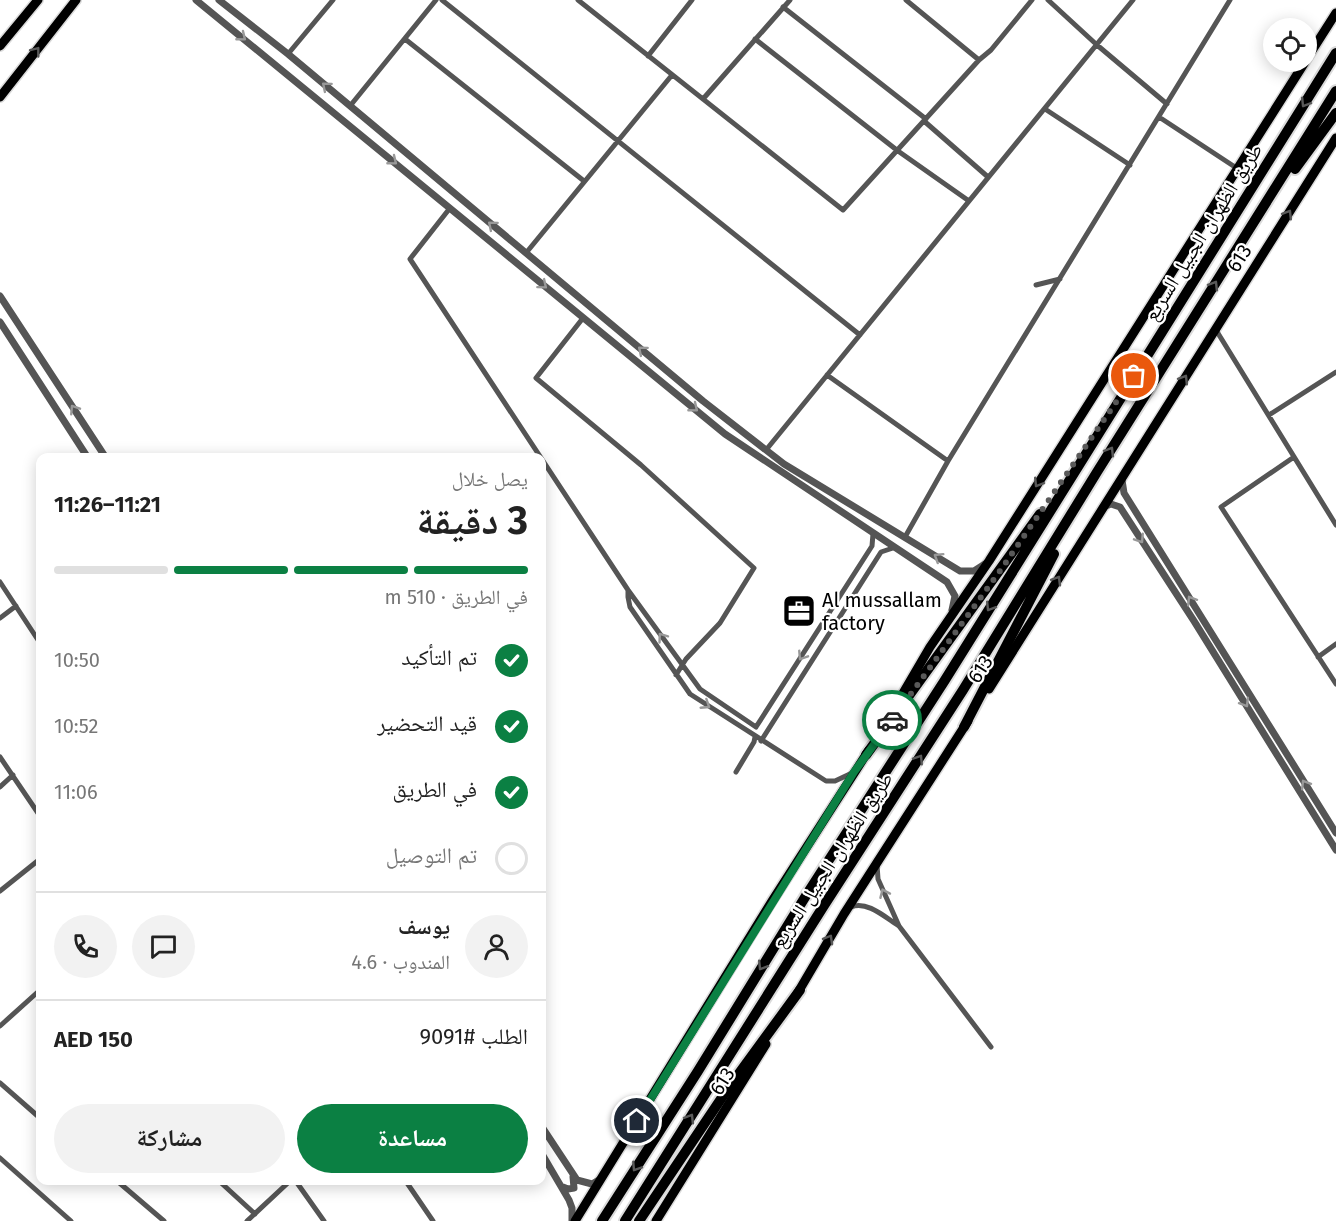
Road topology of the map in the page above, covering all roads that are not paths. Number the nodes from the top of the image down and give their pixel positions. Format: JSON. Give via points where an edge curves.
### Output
{"nodes":[{"id":1,"x":38,"y":0,"type":"edge"},
{"id":2,"x":76,"y":0,"type":"edge"},
{"id":3,"x":196,"y":0,"type":"edge"},
{"id":4,"x":219,"y":0,"type":"edge"},
{"id":5,"x":333,"y":0,"type":"edge"},
{"id":6,"x":436,"y":0,"type":"edge"},
{"id":7,"x":442,"y":0,"type":"edge"},
{"id":8,"x":578,"y":0,"type":"edge"},
{"id":9,"x":692,"y":0,"type":"edge"},
{"id":10,"x":790,"y":0,"type":"edge"},
{"id":11,"x":906,"y":0,"type":"edge"},
{"id":12,"x":1032,"y":0,"type":"edge"},
{"id":13,"x":1048,"y":0,"type":"edge"},
{"id":14,"x":1133,"y":0,"type":"edge"},
{"id":15,"x":1230,"y":0,"type":"edge"},
{"id":16,"x":783,"y":7,"type":"junction"},
{"id":17,"x":1336,"y":13,"type":"edge"},
{"id":18,"x":405,"y":39,"type":"junction"},
{"id":19,"x":755,"y":39,"type":"junction"},
{"id":20,"x":1317,"y":43,"type":"edge"},
{"id":21,"x":1096,"y":45,"type":"junction"},
{"id":22,"x":0,"y":46,"type":"edge"},
{"id":23,"x":1336,"y":53,"type":"edge"},
{"id":24,"x":288,"y":54,"type":"junction"},
{"id":25,"x":648,"y":56,"type":"junction"},
{"id":26,"x":979,"y":60,"type":"junction"},
{"id":27,"x":1299,"y":72,"type":"edge"},
{"id":28,"x":672,"y":75,"type":"junction"},
{"id":29,"x":1336,"y":91,"type":"edge"},
{"id":30,"x":0,"y":97,"type":"edge"},
{"id":31,"x":703,"y":99,"type":"junction"},
{"id":32,"x":1167,"y":104,"type":"junction"},
{"id":33,"x":350,"y":106,"type":"junction"},
{"id":34,"x":1045,"y":109,"type":"junction"},
{"id":35,"x":1336,"y":113,"type":"edge"},
{"id":36,"x":1159,"y":117,"type":"junction"},
{"id":37,"x":925,"y":120,"type":"junction"},
{"id":38,"x":1336,"y":138,"type":"edge"},
{"id":39,"x":617,"y":142,"type":"junction"},
{"id":40,"x":898,"y":151,"type":"junction"},
{"id":41,"x":1130,"y":165,"type":"junction"},
{"id":42,"x":1238,"y":169,"type":"junction"},
{"id":43,"x":988,"y":177,"type":"junction"},
{"id":44,"x":584,"y":181,"type":"junction"},
{"id":45,"x":969,"y":201,"type":"junction"},
{"id":46,"x":450,"y":208,"type":"junction"},
{"id":47,"x":1246,"y":234,"type":"junction"},
{"id":48,"x":526,"y":253,"type":"junction"},
{"id":49,"x":1060,"y":279,"type":"junction"},
{"id":50,"x":1036,"y":285,"type":"dead end"},
{"id":51,"x":0,"y":296,"type":"edge"},
{"id":52,"x":583,"y":318,"type":"junction"},
{"id":53,"x":0,"y":322,"type":"edge"},
{"id":54,"x":1215,"y":330,"type":"junction"},
{"id":55,"x":860,"y":335,"type":"junction"},
{"id":56,"x":1336,"y":372,"type":"edge"},
{"id":57,"x":827,"y":375,"type":"junction"},
{"id":58,"x":1111,"y":410,"type":"junction"},
{"id":59,"x":1269,"y":415,"type":"junction"},
{"id":60,"x":766,"y":450,"type":"junction"},
{"id":61,"x":85,"y":453,"type":"edge"},
{"id":62,"x":103,"y":453,"type":"edge"},
{"id":63,"x":537,"y":453,"type":"edge"},
{"id":64,"x":1294,"y":457,"type":"junction"},
{"id":65,"x":948,"y":461,"type":"junction"},
{"id":66,"x":546,"y":466,"type":"edge"},
{"id":67,"x":1096,"y":472,"type":"junction"},
{"id":68,"x":1124,"y":474,"type":"junction"},
{"id":69,"x":1336,"y":507,"type":"edge"},
{"id":70,"x":1101,"y":508,"type":"junction"},
{"id":71,"x":1329,"y":512,"type":"junction"},
{"id":72,"x":1336,"y":525,"type":"edge"},
{"id":73,"x":873,"y":534,"type":"junction"},
{"id":74,"x":905,"y":537,"type":"junction"},
{"id":75,"x":893,"y":548,"type":"junction"},
{"id":76,"x":989,"y":561,"type":"junction"},
{"id":77,"x":0,"y":582,"type":"edge"},
{"id":78,"x":628,"y":590,"type":"junction"},
{"id":79,"x":843,"y":590,"type":"junction"},
{"id":80,"x":16,"y":606,"type":"junction"},
{"id":81,"x":845,"y":609,"type":"junction"},
{"id":82,"x":0,"y":618,"type":"edge"},
{"id":83,"x":948,"y":621,"type":"junction"},
{"id":84,"x":36,"y":636,"type":"edge"},
{"id":85,"x":1336,"y":644,"type":"edge"},
{"id":86,"x":1318,"y":657,"type":"junction"},
{"id":87,"x":682,"y":664,"type":"junction"},
{"id":88,"x":676,"y":675,"type":"junction"},
{"id":89,"x":1336,"y":684,"type":"edge"},
{"id":90,"x":756,"y":727,"type":"junction"},
{"id":91,"x":964,"y":727,"type":"junction"},
{"id":92,"x":753,"y":736,"type":"junction"},
{"id":93,"x":761,"y":741,"type":"junction"},
{"id":94,"x":866,"y":755,"type":"junction"},
{"id":95,"x":0,"y":757,"type":"edge"},
{"id":96,"x":736,"y":772,"type":"dead end"},
{"id":97,"x":854,"y":772,"type":"junction"},
{"id":98,"x":13,"y":776,"type":"junction"},
{"id":99,"x":0,"y":787,"type":"edge"},
{"id":100,"x":36,"y":810,"type":"edge"},
{"id":101,"x":1336,"y":833,"type":"edge"},
{"id":102,"x":1336,"y":850,"type":"edge"},
{"id":103,"x":879,"y":858,"type":"junction"},
{"id":104,"x":36,"y":862,"type":"edge"},
{"id":105,"x":0,"y":891,"type":"edge"},
{"id":106,"x":844,"y":914,"type":"junction"},
{"id":107,"x":899,"y":926,"type":"junction"},
{"id":108,"x":800,"y":990,"type":"junction"},
{"id":109,"x":36,"y":994,"type":"edge"},
{"id":110,"x":0,"y":1026,"type":"edge"},
{"id":111,"x":991,"y":1047,"type":"dead end"},
{"id":112,"x":0,"y":1083,"type":"edge"},
{"id":113,"x":34,"y":1112,"type":"edge"},
{"id":114,"x":546,"y":1133,"type":"edge"},
{"id":115,"x":0,"y":1158,"type":"edge"},
{"id":116,"x":546,"y":1161,"type":"edge"},
{"id":117,"x":572,"y":1174,"type":"junction"},
{"id":118,"x":603,"y":1176,"type":"junction"},
{"id":119,"x":122,"y":1185,"type":"edge"},
{"id":120,"x":223,"y":1185,"type":"edge"},
{"id":121,"x":287,"y":1185,"type":"edge"},
{"id":122,"x":297,"y":1185,"type":"edge"},
{"id":123,"x":408,"y":1185,"type":"edge"},
{"id":124,"x":562,"y":1187,"type":"junction"},
{"id":125,"x":255,"y":1214,"type":"junction"},
{"id":126,"x":71,"y":1221,"type":"edge"},
{"id":127,"x":164,"y":1221,"type":"edge"},
{"id":128,"x":247,"y":1221,"type":"edge"},
{"id":129,"x":324,"y":1221,"type":"edge"},
{"id":130,"x":433,"y":1221,"type":"edge"},
{"id":131,"x":573,"y":1221,"type":"edge"},
{"id":132,"x":602,"y":1221,"type":"edge"},
{"id":133,"x":625,"y":1221,"type":"edge"},
{"id":134,"x":639,"y":1221,"type":"edge"},
{"id":135,"x":656,"y":1221,"type":"edge"}],
"edges":[{"from":1,"to":22,"type":"main road"},
{"from":30,"to":2,"type":"main road","one_way":true},
{"from":3,"to":46,"type":"street","one_way":true},
{"from":4,"to":24,"type":"street"},
{"from":5,"to":24,"type":"street"},
{"from":6,"to":18,"type":"street"},
{"from":7,"to":39,"type":"street"},
{"from":8,"to":25,"type":"street"},
{"from":9,"to":25,"type":"street"},
{"from":10,"to":16,"type":"street"},
{"from":11,"to":26,"type":"street"},
{"from":12,"to":26,"type":"street"},
{"from":13,"to":21,"type":"street"},
{"from":14,"to":21,"type":"street"},
{"from":15,"to":32,"type":"street"},
{"from":16,"to":19,"type":"street"},
{"from":16,"to":37,"type":"street"},
{"from":17,"to":20,"type":"main road"},
{"from":18,"to":33,"type":"street"},
{"from":18,"to":44,"type":"street"},
{"from":19,"to":31,"type":"street"},
{"from":19,"to":40,"type":"street"},
{"from":21,"to":32,"type":"street"},
{"from":21,"to":34,"type":"street"},
{"from":23,"to":58,"type":"highway","name":"طريق الظهران الجبيل السريع","number":"613","one_way":true},
{"from":33,"to":24,"type":"street","one_way":true},
{"from":25,"to":28,"type":"street"},
{"from":26,"to":37,"type":"street"},
{"from":27,"to":42,"type":"main road"},
{"from":28,"to":31,"type":"street"},
{"from":28,"to":39,"type":"street"},
{"from":29,"to":47,"type":"highway","name":"طريق الظهران الجبيل السريع","number":"613"},
{"from":31,"to":40,"type":"street","via":[[843,210]]},
{"from":32,"to":36,"type":"street"},
{"from":48,"to":33,"type":"street","one_way":true},
{"from":34,"to":41,"type":"street"},
{"from":34,"to":43,"type":"street"},
{"from":35,"to":47,"type":"highway"},
{"from":36,"to":41,"type":"street"},
{"from":36,"to":42,"type":"street"},
{"from":37,"to":40,"type":"street"},
{"from":37,"to":43,"type":"street"},
{"from":54,"to":38,"type":"main road","name":"613","one_way":true},
{"from":39,"to":44,"type":"street"},
{"from":39,"to":55,"type":"street"},
{"from":40,"to":45,"type":"street"},
{"from":41,"to":49,"type":"street"},
{"from":42,"to":76,"type":"main road","one_way":true},
{"from":43,"to":45,"type":"street"},
{"from":44,"to":48,"type":"street"},
{"from":45,"to":55,"type":"street"},
{"from":46,"to":52,"type":"street","one_way":true},
{"from":46,"to":63,"type":"street","via":[[410,260]]},
{"from":67,"to":47,"type":"highway","name":"طريق الظهران الجبيل السريع","number":"613","one_way":true},
{"from":60,"to":48,"type":"street","one_way":true},
{"from":49,"to":50,"type":"street"},
{"from":49,"to":65,"type":"street"},
{"from":62,"to":51,"type":"street","one_way":true},
{"from":52,"to":73,"type":"street","one_way":true,"via":[[725,434]]},
{"from":52,"to":87,"type":"street","via":[[536,378],[641,465],[754,568],[720,623]]},
{"from":53,"to":61,"type":"street"},
{"from":54,"to":59,"type":"street"},
{"from":68,"to":54,"type":"main road","name":"613","one_way":true},
{"from":55,"to":57,"type":"street"},
{"from":56,"to":59,"type":"street"},
{"from":57,"to":60,"type":"street"},
{"from":57,"to":65,"type":"street"},
{"from":58,"to":94,"type":"highway"},
{"from":58,"to":132,"type":"highway","name":"طريق الظهران الجبيل السريع","number":"613","one_way":true},
{"from":59,"to":64,"type":"street"},
{"from":60,"to":74,"type":"street"},
{"from":64,"to":71,"type":"street"},
{"from":64,"to":86,"type":"street","via":[[1221,507]]},
{"from":65,"to":74,"type":"street"},
{"from":66,"to":78,"type":"street"},
{"from":67,"to":91,"type":"highway"},
{"from":133,"to":67,"type":"highway","name":"طريق الظهران الجبيل السريع","number":"613","one_way":true,"via":[[963,690]]},
{"from":68,"to":70,"type":"main road","name":"613"},
{"from":101,"to":68,"type":"street","one_way":true,"via":[[1124,493]]},
{"from":69,"to":71,"type":"street"},
{"from":91,"to":70,"type":"main road","name":"613","one_way":true},
{"from":70,"to":102,"type":"street","one_way":true,"via":[[1111,504],[1120,507]]},
{"from":71,"to":72,"type":"street"},
{"from":73,"to":75,"type":"street"},
{"from":73,"to":79,"type":"street","via":[[872,546]]},
{"from":76,"to":74,"type":"street","one_way":true,"via":[[974,571],[960,571]]},
{"from":75,"to":81,"type":"street","via":[[882,552]]},
{"from":75,"to":83,"type":"street","via":[[953,589],[954,604]]},
{"from":76,"to":83,"type":"main road"},
{"from":77,"to":80,"type":"street"},
{"from":87,"to":78,"type":"street","one_way":true},
{"from":78,"to":88,"type":"street","via":[[630,608]]},
{"from":79,"to":81,"type":"street"},
{"from":79,"to":90,"type":"street","one_way":true},
{"from":80,"to":82,"type":"street"},
{"from":80,"to":84,"type":"street"},
{"from":81,"to":93,"type":"street"},
{"from":83,"to":94,"type":"main road"},
{"from":85,"to":86,"type":"street"},
{"from":86,"to":89,"type":"street"},
{"from":87,"to":88,"type":"street"},
{"from":87,"to":90,"type":"street","via":[[700,689]]},
{"from":88,"to":92,"type":"street","one_way":true,"via":[[690,694]]},
{"from":90,"to":92,"type":"street"},
{"from":91,"to":103,"type":"main road","name":"613"},
{"from":92,"to":93,"type":"street"},
{"from":92,"to":96,"type":"street","via":[[754,742]]},
{"from":93,"to":97,"type":"street","via":[[826,781]]},
{"from":94,"to":97,"type":"main road"},
{"from":95,"to":98,"type":"street"},
{"from":97,"to":118,"type":"main road"},
{"from":98,"to":99,"type":"street"},
{"from":98,"to":100,"type":"street"},
{"from":103,"to":106,"type":"main road","name":"613"},
{"from":107,"to":103,"type":"street","one_way":true,"via":[[878,879]]},
{"from":104,"to":105,"type":"street"},
{"from":106,"to":107,"type":"street","via":[[855,905],[866,905]]},
{"from":108,"to":106,"type":"main road","name":"613","one_way":true},
{"from":107,"to":111,"type":"street"},
{"from":108,"to":134,"type":"highway"},
{"from":108,"to":135,"type":"main road","name":"613"},
{"from":109,"to":110,"type":"street"},
{"from":112,"to":113,"type":"street"},
{"from":114,"to":117,"type":"street"},
{"from":115,"to":126,"type":"street"},
{"from":116,"to":124,"type":"street"},
{"from":117,"to":118,"type":"street","via":[[587,1184]]},
{"from":117,"to":124,"type":"street","via":[[574,1188]]},
{"from":118,"to":131,"type":"main road"},
{"from":119,"to":127,"type":"street"},
{"from":120,"to":125,"type":"street"},
{"from":121,"to":125,"type":"street"},
{"from":122,"to":129,"type":"street"},
{"from":123,"to":130,"type":"street"},
{"from":124,"to":131,"type":"street","via":[[572,1208]]},
{"from":125,"to":128,"type":"street"}]}
